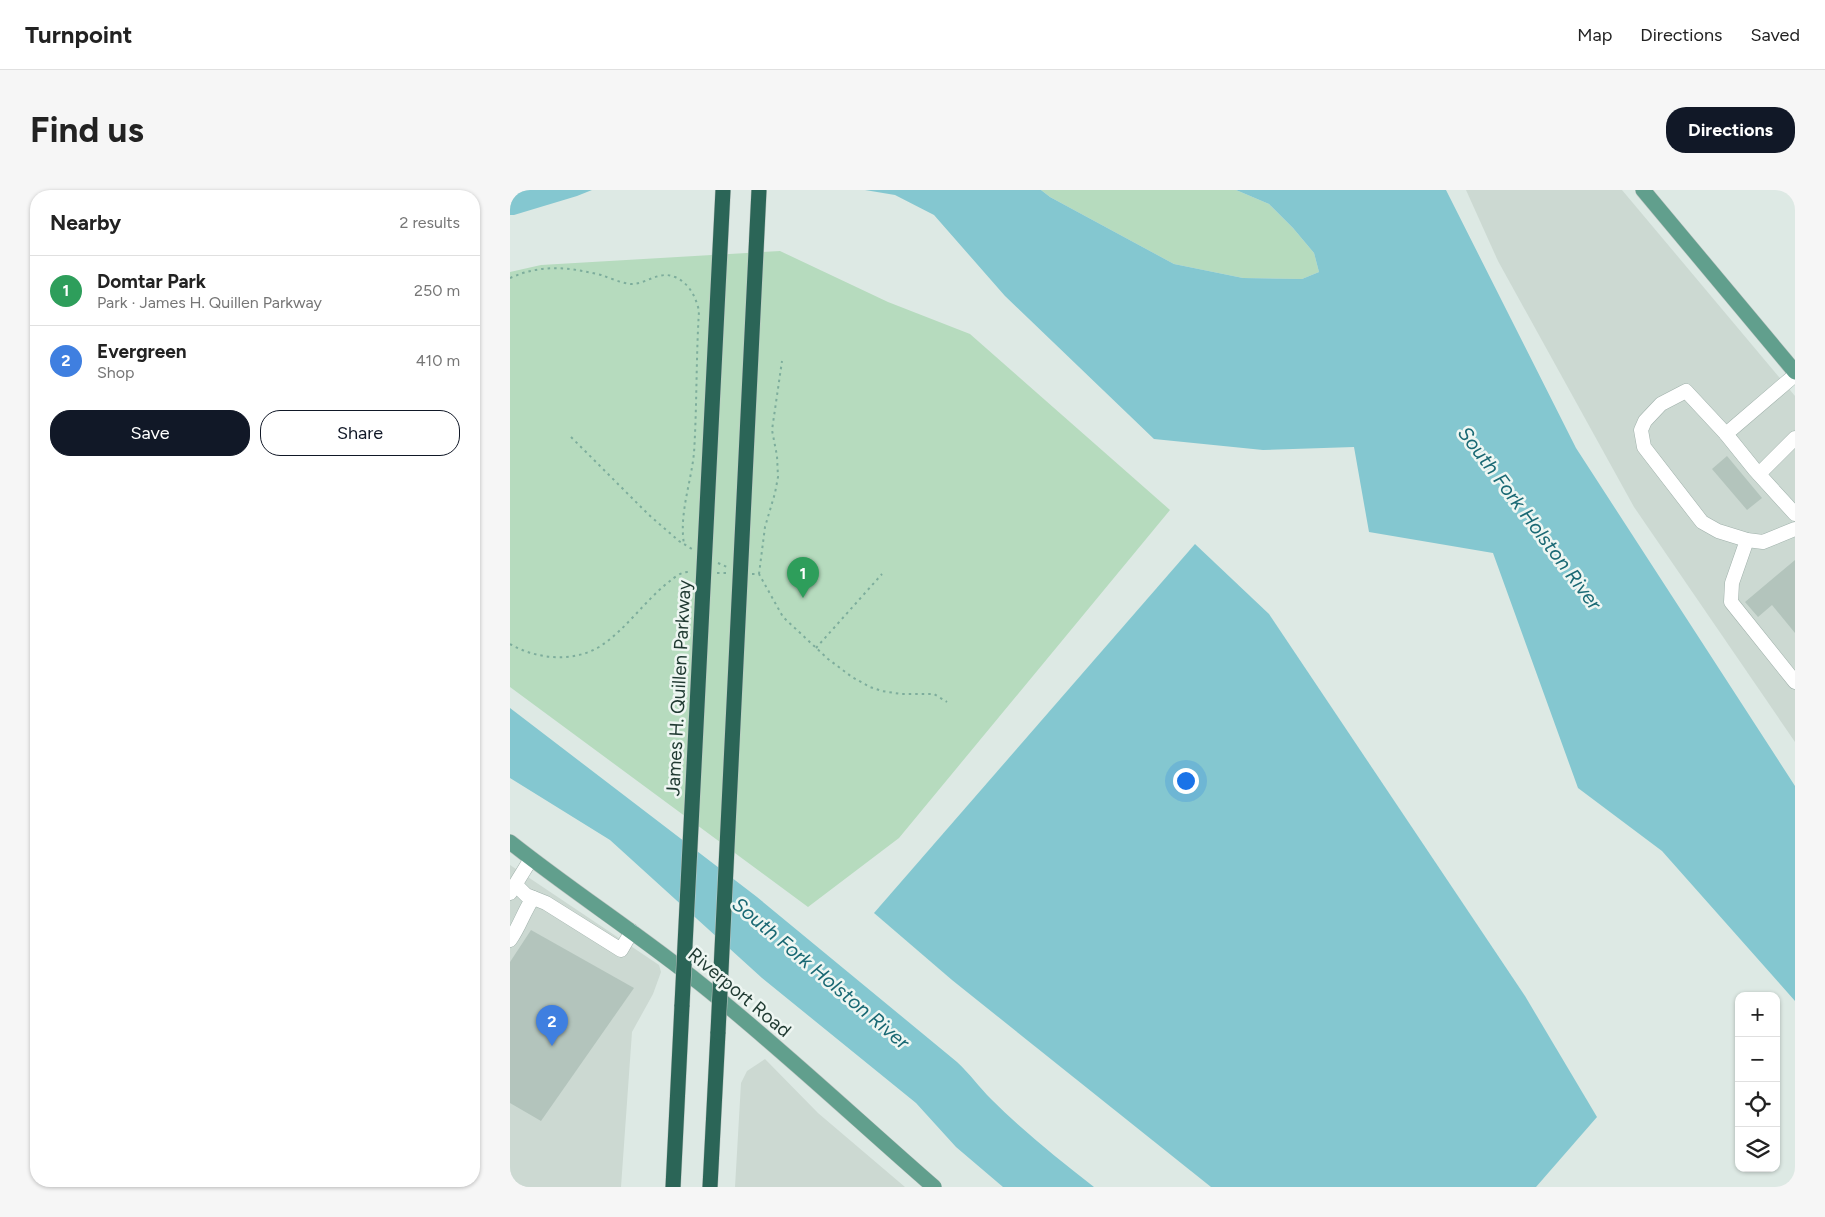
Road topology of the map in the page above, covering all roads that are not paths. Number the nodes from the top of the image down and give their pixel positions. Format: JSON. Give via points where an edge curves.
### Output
{"nodes":[{"id":1,"x":723,"y":190,"type":"edge"},
{"id":2,"x":759,"y":190,"type":"edge"},
{"id":3,"x":1643,"y":190,"type":"edge"},
{"id":4,"x":1795,"y":373,"type":"edge"},
{"id":5,"x":1726,"y":434,"type":"junction"},
{"id":6,"x":1795,"y":438,"type":"edge"},
{"id":7,"x":1759,"y":474,"type":"junction"},
{"id":8,"x":1795,"y":514,"type":"edge"},
{"id":9,"x":1795,"y":529,"type":"edge"},
{"id":10,"x":1748,"y":540,"type":"junction"},
{"id":11,"x":1795,"y":682,"type":"edge"},
{"id":12,"x":510,"y":842,"type":"edge"},
{"id":13,"x":531,"y":859,"type":"junction"},
{"id":14,"x":513,"y":889,"type":"edge"},
{"id":15,"x":533,"y":898,"type":"junction"},
{"id":16,"x":632,"y":931,"type":"junction"},
{"id":17,"x":510,"y":940,"type":"edge"},
{"id":18,"x":673,"y":1187,"type":"edge"},
{"id":19,"x":710,"y":1187,"type":"edge"},
{"id":20,"x":934,"y":1187,"type":"edge"}],
"edges":[{"from":1,"to":18,"type":"highway","name":"James H. Quillen Parkway","bridge":true},
{"from":2,"to":19,"type":"highway","bridge":true},
{"from":3,"to":4,"type":"main road"},
{"from":4,"to":5,"type":"street"},
{"from":5,"to":7,"type":"street"},
{"from":5,"to":10,"type":"street","via":[[1686,390],[1661,404],[1641,430],[1644,448],[1702,522],[1718,531]]},
{"from":6,"to":7,"type":"street"},
{"from":7,"to":8,"type":"street"},
{"from":9,"to":10,"type":"street","via":[[1763,542]]},
{"from":10,"to":11,"type":"street","via":[[1732,583],[1731,602]]},
{"from":12,"to":13,"type":"main road","name":"Riverport Road"},
{"from":13,"to":14,"type":"street"},
{"from":13,"to":16,"type":"main road","name":"Riverport Road"},
{"from":14,"to":15,"type":"street"},
{"from":15,"to":16,"type":"street","via":[[621,950]]},
{"from":15,"to":17,"type":"street"},
{"from":16,"to":20,"type":"main road","name":"Riverport Road","via":[[756,1029]]}]}
